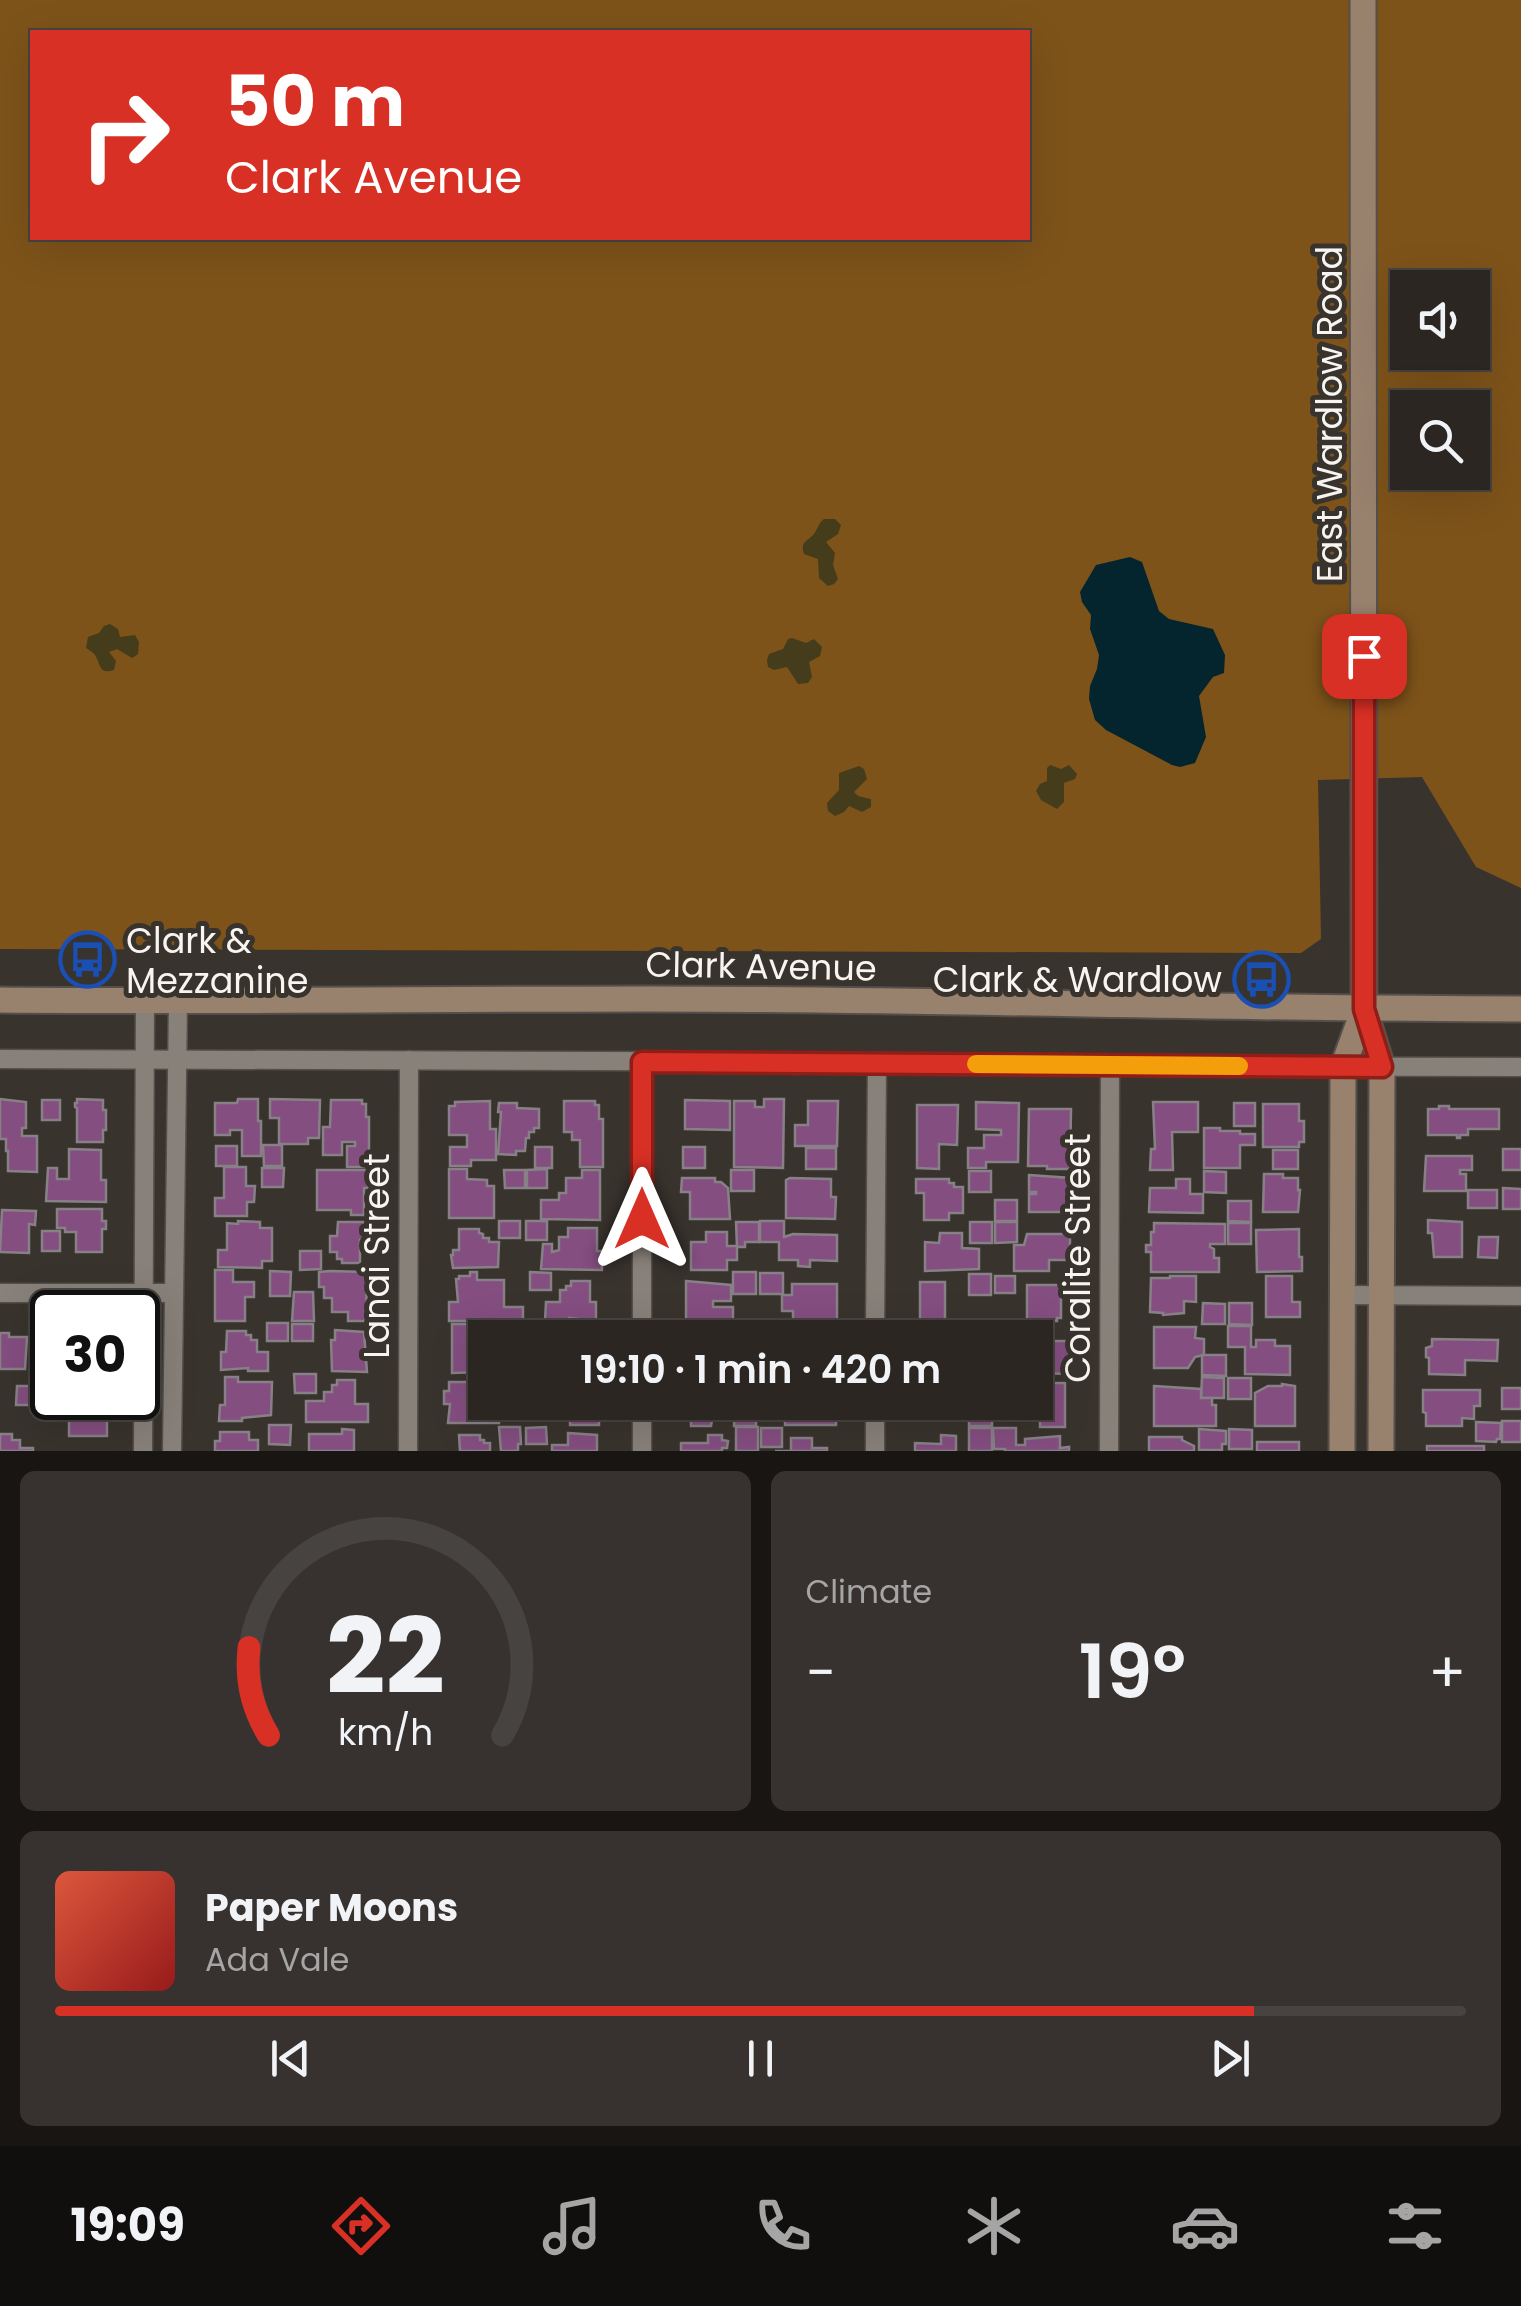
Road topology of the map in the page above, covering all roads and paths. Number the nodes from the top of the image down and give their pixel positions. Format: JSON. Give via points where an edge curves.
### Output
{"nodes":[{"id":1,"x":1363,"y":0,"type":"edge"},
{"id":2,"x":0,"y":1000,"type":"edge"},
{"id":3,"x":146,"y":1001,"type":"junction"},
{"id":4,"x":178,"y":1001,"type":"junction"},
{"id":5,"x":1364,"y":1009,"type":"junction"},
{"id":6,"x":1521,"y":1009,"type":"edge"},
{"id":7,"x":0,"y":1060,"type":"edge"},
{"id":8,"x":145,"y":1060,"type":"junction"},
{"id":9,"x":178,"y":1060,"type":"junction"},
{"id":10,"x":409,"y":1060,"type":"junction"},
{"id":11,"x":642,"y":1062,"type":"junction"},
{"id":12,"x":877,"y":1062,"type":"junction"},
{"id":13,"x":1110,"y":1066,"type":"junction"},
{"id":14,"x":1343,"y":1067,"type":"junction"},
{"id":15,"x":1382,"y":1067,"type":"junction"},
{"id":16,"x":1521,"y":1067,"type":"edge"},
{"id":17,"x":144,"y":1290,"type":"edge"},
{"id":18,"x":0,"y":1293,"type":"edge"},
{"id":19,"x":30,"y":1293,"type":"edge"},
{"id":20,"x":160,"y":1293,"type":"edge"},
{"id":21,"x":174,"y":1293,"type":"junction"},
{"id":22,"x":1343,"y":1295,"type":"junction"},
{"id":23,"x":1382,"y":1296,"type":"junction"},
{"id":24,"x":1521,"y":1296,"type":"edge"},
{"id":25,"x":642,"y":1320,"type":"edge"},
{"id":26,"x":875,"y":1320,"type":"edge"},
{"id":27,"x":143,"y":1420,"type":"edge"},
{"id":28,"x":642,"y":1420,"type":"edge"},
{"id":29,"x":875,"y":1420,"type":"edge"},
{"id":30,"x":143,"y":1451,"type":"edge"},
{"id":31,"x":172,"y":1451,"type":"edge"},
{"id":32,"x":408,"y":1451,"type":"edge"},
{"id":33,"x":642,"y":1451,"type":"edge"},
{"id":34,"x":874,"y":1451,"type":"edge"},
{"id":35,"x":1109,"y":1451,"type":"edge"},
{"id":36,"x":1342,"y":1451,"type":"edge"},
{"id":37,"x":1381,"y":1451,"type":"edge"}],
"edges":[{"from":1,"to":5,"type":"main road","name":"East Wardlow Road"},
{"from":2,"to":3,"type":"main road","name":"Clark Avenue"},
{"from":3,"to":4,"type":"main road","name":"Clark Avenue"},
{"from":3,"to":8,"type":"street"},
{"from":4,"to":5,"type":"main road","name":"Clark Avenue","via":[[652,999]]},
{"from":4,"to":9,"type":"street"},
{"from":5,"to":6,"type":"main road","name":"Clark Avenue"},
{"from":5,"to":14,"type":"main road","name":"East Wardlow Road"},
{"from":5,"to":15,"type":"main road","name":"East Wardlow Road"},
{"from":7,"to":8,"type":"street"},
{"from":8,"to":9,"type":"street"},
{"from":8,"to":17,"type":"street"},
{"from":9,"to":10,"type":"street"},
{"from":9,"to":21,"type":"street"},
{"from":10,"to":11,"type":"street"},
{"from":10,"to":32,"type":"street","name":"Lanai Street"},
{"from":11,"to":12,"type":"street"},
{"from":11,"to":25,"type":"street"},
{"from":12,"to":13,"type":"street"},
{"from":12,"to":26,"type":"street"},
{"from":13,"to":14,"type":"street"},
{"from":13,"to":35,"type":"street","name":"Coralite Street"},
{"from":14,"to":15,"type":"street"},
{"from":14,"to":22,"type":"main road","name":"East Wardlow Road"},
{"from":15,"to":16,"type":"street"},
{"from":15,"to":23,"type":"main road","name":"East Wardlow Road"},
{"from":18,"to":19,"type":"street"},
{"from":20,"to":21,"type":"street"},
{"from":21,"to":31,"type":"street"},
{"from":22,"to":23,"type":"street"},
{"from":22,"to":36,"type":"main road","name":"East Wardlow Road"},
{"from":23,"to":24,"type":"street"},
{"from":23,"to":37,"type":"main road","name":"East Wardlow Road"},
{"from":27,"to":30,"type":"street"},
{"from":28,"to":33,"type":"street"},
{"from":29,"to":34,"type":"street"}]}
